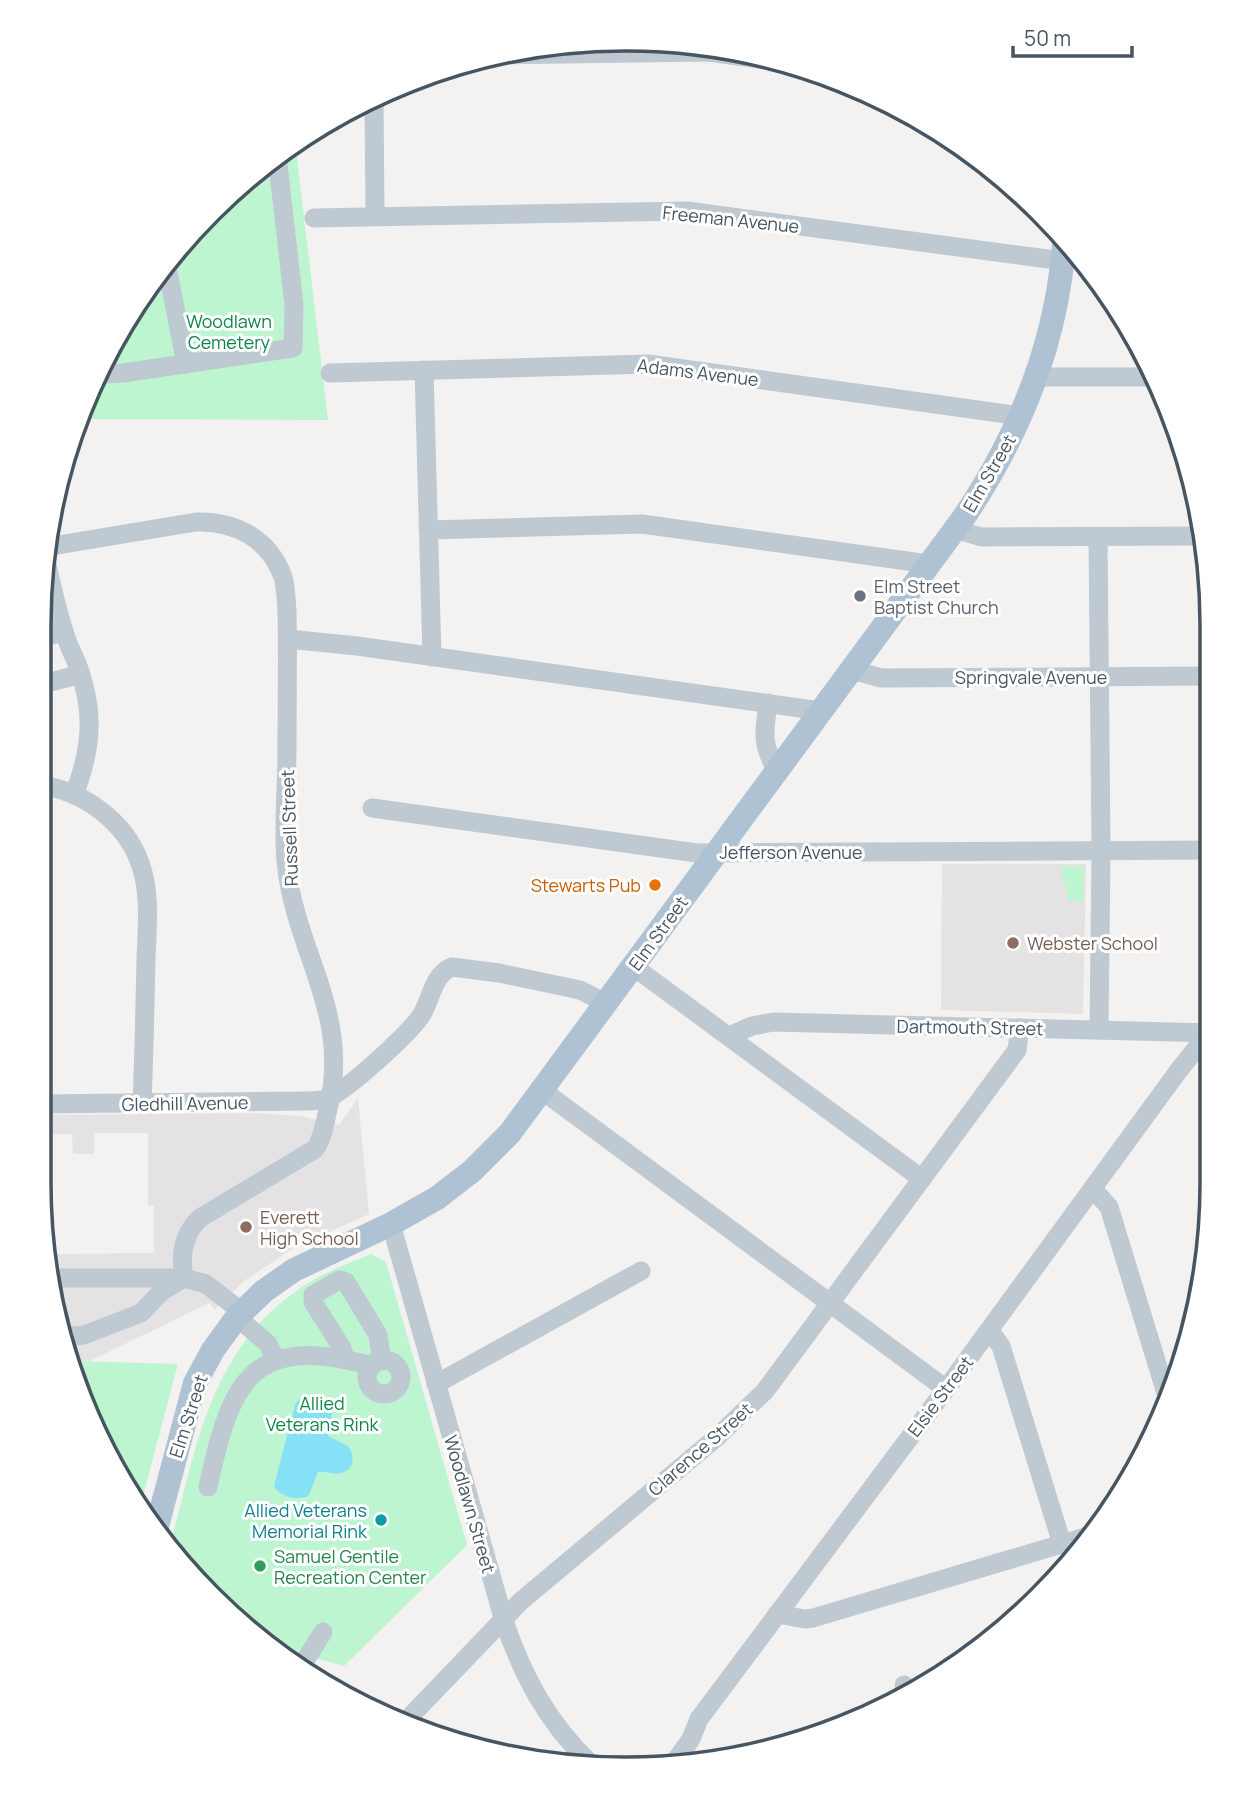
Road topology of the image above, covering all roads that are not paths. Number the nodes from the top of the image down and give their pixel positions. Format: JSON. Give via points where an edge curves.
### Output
{"nodes":[{"id":1,"x":668,"y":53,"type":"edge"},
{"id":2,"x":570,"y":54,"type":"edge"},
{"id":3,"x":374,"y":109,"type":"edge"},
{"id":4,"x":278,"y":169,"type":"edge"},
{"id":5,"x":375,"y":216,"type":"junction"},
{"id":6,"x":314,"y":218,"type":"dead end"},
{"id":7,"x":1062,"y":252,"type":"edge"},
{"id":8,"x":1063,"y":253,"type":"edge"},
{"id":9,"x":169,"y":277,"type":"edge"},
{"id":10,"x":186,"y":364,"type":"junction"},
{"id":11,"x":424,"y":370,"type":"junction"},
{"id":12,"x":109,"y":373,"type":"edge"},
{"id":13,"x":330,"y":373,"type":"dead end"},
{"id":14,"x":1035,"y":377,"type":"junction"},
{"id":15,"x":1144,"y":377,"type":"edge"},
{"id":16,"x":1021,"y":416,"type":"junction"},
{"id":17,"x":955,"y":529,"type":"junction"},
{"id":18,"x":428,"y":530,"type":"junction"},
{"id":19,"x":1193,"y":536,"type":"edge"},
{"id":20,"x":1098,"y":537,"type":"junction"},
{"id":21,"x":57,"y":545,"type":"edge"},
{"id":22,"x":929,"y":564,"type":"junction"},
{"id":23,"x":52,"y":585,"type":"edge"},
{"id":24,"x":64,"y":632,"type":"junction"},
{"id":25,"x":51,"y":635,"type":"edge"},
{"id":26,"x":288,"y":639,"type":"junction"},
{"id":27,"x":432,"y":657,"type":"junction"},
{"id":28,"x":852,"y":670,"type":"junction"},
{"id":29,"x":81,"y":674,"type":"junction"},
{"id":30,"x":1200,"y":676,"type":"edge"},
{"id":31,"x":1100,"y":677,"type":"junction"},
{"id":32,"x":51,"y":682,"type":"edge"},
{"id":33,"x":768,"y":703,"type":"junction"},
{"id":34,"x":821,"y":711,"type":"junction"},
{"id":35,"x":777,"y":772,"type":"junction"},
{"id":36,"x":51,"y":789,"type":"edge"},
{"id":37,"x":74,"y":795,"type":"junction"},
{"id":38,"x":372,"y":808,"type":"dead end"},
{"id":39,"x":1101,"y":850,"type":"junction"},
{"id":40,"x":1200,"y":850,"type":"edge"},
{"id":41,"x":718,"y":852,"type":"junction"},
{"id":42,"x":634,"y":967,"type":"junction"},
{"id":43,"x":607,"y":1003,"type":"junction"},
{"id":44,"x":1020,"y":1028,"type":"junction"},
{"id":45,"x":1099,"y":1030,"type":"junction"},
{"id":46,"x":1200,"y":1034,"type":"edge"},
{"id":47,"x":729,"y":1036,"type":"junction"},
{"id":48,"x":1200,"y":1051,"type":"edge"},
{"id":49,"x":543,"y":1091,"type":"junction"},
{"id":50,"x":331,"y":1097,"type":"junction"},
{"id":51,"x":51,"y":1104,"type":"edge"},
{"id":52,"x":142,"y":1104,"type":"junction"},
{"id":53,"x":922,"y":1179,"type":"junction"},
{"id":54,"x":1093,"y":1189,"type":"junction"},
{"id":55,"x":391,"y":1224,"type":"junction"},
{"id":56,"x":641,"y":1271,"type":"dead end"},
{"id":57,"x":59,"y":1278,"type":"edge"},
{"id":58,"x":184,"y":1278,"type":"junction"},
{"id":59,"x":831,"y":1303,"type":"junction"},
{"id":60,"x":239,"y":1315,"type":"junction"},
{"id":61,"x":989,"y":1330,"type":"junction"},
{"id":62,"x":72,"y":1336,"type":"edge"},
{"id":63,"x":345,"y":1359,"type":"junction"},
{"id":64,"x":276,"y":1360,"type":"junction"},
{"id":65,"x":436,"y":1384,"type":"junction"},
{"id":66,"x":1163,"y":1384,"type":"edge"},
{"id":67,"x":946,"y":1389,"type":"junction"},
{"id":68,"x":208,"y":1487,"type":"dead end"},
{"id":69,"x":159,"y":1517,"type":"edge"},
{"id":70,"x":1074,"y":1541,"type":"edge"},
{"id":71,"x":1062,"y":1545,"type":"junction"},
{"id":72,"x":777,"y":1614,"type":"junction"},
{"id":73,"x":504,"y":1621,"type":"junction"},
{"id":74,"x":323,"y":1632,"type":"dead end"},
{"id":75,"x":306,"y":1660,"type":"edge"},
{"id":76,"x":412,"y":1715,"type":"edge"},
{"id":77,"x":680,"y":1754,"type":"edge"},
{"id":78,"x":579,"y":1755,"type":"edge"}],
"edges":[{"from":1,"to":2,"type":"street"},
{"from":3,"to":5,"type":"street"},
{"from":4,"to":10,"type":"street","via":[[293,293],[293,348]]},
{"from":5,"to":6,"type":"street","name":"Freeman Avenue"},
{"from":5,"to":7,"type":"street","name":"Freeman Avenue","via":[[687,211]]},
{"from":8,"to":14,"type":"main road","name":"Elm Street","via":[[1051,327]]},
{"from":9,"to":10,"type":"street"},
{"from":10,"to":12,"type":"street"},
{"from":11,"to":13,"type":"street","name":"Adams Avenue"},
{"from":11,"to":16,"type":"street","name":"Adams Avenue","via":[[651,364]]},
{"from":11,"to":18,"type":"street"},
{"from":14,"to":15,"type":"street"},
{"from":14,"to":16,"type":"main road","name":"Elm Street"},
{"from":16,"to":17,"type":"main road","name":"Elm Street","via":[[995,468]]},
{"from":17,"to":20,"type":"street","via":[[981,537]]},
{"from":17,"to":22,"type":"main road","name":"Elm Street"},
{"from":18,"to":22,"type":"street","via":[[642,524]]},
{"from":18,"to":27,"type":"street"},
{"from":19,"to":20,"type":"street"},
{"from":20,"to":31,"type":"street"},
{"from":21,"to":26,"type":"street","name":"Russell Street","via":[[196,522],[236,527],[251,535],[276,562],[284,580]]},
{"from":22,"to":28,"type":"main road","name":"Elm Street"},
{"from":23,"to":24,"type":"street"},
{"from":24,"to":25,"type":"street"},
{"from":24,"to":29,"type":"street"},
{"from":26,"to":27,"type":"street"},
{"from":26,"to":50,"type":"street","name":"Russell Street","via":[[288,875],[302,937],[330,1019],[335,1070]]},
{"from":27,"to":33,"type":"street"},
{"from":28,"to":31,"type":"street","name":"Springvale Avenue","via":[[881,678]]},
{"from":28,"to":34,"type":"main road","name":"Elm Street"},
{"from":29,"to":32,"type":"street"},
{"from":29,"to":37,"type":"street","via":[[87,694],[89,746]]},
{"from":30,"to":31,"type":"street","name":"Springvale Avenue"},
{"from":31,"to":39,"type":"street"},
{"from":33,"to":34,"type":"street"},
{"from":33,"to":35,"type":"street","via":[[766,750]]},
{"from":34,"to":35,"type":"main road","name":"Elm Street"},
{"from":35,"to":41,"type":"main road","name":"Elm Street"},
{"from":36,"to":37,"type":"street"},
{"from":37,"to":52,"type":"street","via":[[114,823],[141,863],[146,892]]},
{"from":38,"to":41,"type":"street","name":"Jefferson Avenue"},
{"from":39,"to":40,"type":"street","name":"Jefferson Avenue"},
{"from":39,"to":41,"type":"street","name":"Jefferson Avenue"},
{"from":39,"to":45,"type":"street"},
{"from":41,"to":42,"type":"main road","name":"Elm Street"},
{"from":42,"to":43,"type":"main road","name":"Elm Street"},
{"from":42,"to":47,"type":"street"},
{"from":43,"to":49,"type":"main road","name":"Elm Street"},
{"from":43,"to":50,"type":"street","via":[[580,990],[449,968],[439,976],[413,1026]]},
{"from":44,"to":45,"type":"street","name":"Dartmouth Street"},
{"from":44,"to":47,"type":"street","name":"Dartmouth Street","via":[[773,1022]]},
{"from":44,"to":53,"type":"street","name":"Clarence Street","via":[[1017,1050]]},
{"from":45,"to":46,"type":"street","name":"Dartmouth Street"},
{"from":47,"to":53,"type":"street"},
{"from":48,"to":54,"type":"street","name":"Elsie Street"},
{"from":49,"to":55,"type":"main road","name":"Elm Street","via":[[472,1171]]},
{"from":49,"to":59,"type":"street"},
{"from":50,"to":52,"type":"street","name":"Gledhill Avenue"},
{"from":50,"to":58,"type":"street","name":"Russell Street","via":[[319,1142],[310,1153],[192,1226],[185,1243]]},
{"from":51,"to":52,"type":"street","name":"Gledhill Avenue"},
{"from":53,"to":59,"type":"street","name":"Clarence Street"},
{"from":54,"to":61,"type":"street","name":"Elsie Street"},
{"from":54,"to":66,"type":"street","via":[[1109,1205]]},
{"from":55,"to":60,"type":"main road","name":"Elm Street","via":[[294,1270]]},
{"from":55,"to":65,"type":"street","name":"Woodlawn Street"},
{"from":56,"to":65,"type":"street"},
{"from":57,"to":58,"type":"street"},
{"from":58,"to":60,"type":"street","via":[[206,1284]]},
{"from":58,"to":62,"type":"street","via":[[161,1292],[141,1313]]},
{"from":59,"to":67,"type":"street"},
{"from":59,"to":73,"type":"street","name":"Clarence Street","via":[[738,1419]]},
{"from":60,"to":64,"type":"street","via":[[268,1344]]},
{"from":60,"to":69,"type":"main road","name":"Elm Street","via":[[195,1383]]},
{"from":61,"to":67,"type":"street","name":"Elsie Street"},
{"from":61,"to":71,"type":"street","via":[[1001,1346]]},
{"from":63,"to":63,"type":"street","via":[[313,1302],[313,1295],[339,1280],[346,1282],[378,1335],[377,1363]]},
{"from":63,"to":64,"type":"street","via":[[291,1355]]},
{"from":64,"to":68,"type":"street","via":[[255,1371],[232,1400]]},
{"from":65,"to":73,"type":"street","name":"Woodlawn Street"},
{"from":67,"to":72,"type":"street","name":"Elsie Street"},
{"from":70,"to":71,"type":"street"},
{"from":71,"to":72,"type":"street","via":[[813,1618]]},
{"from":72,"to":77,"type":"street","name":"Elsie Street","via":[[699,1719]]},
{"from":73,"to":76,"type":"street","name":"Clarence Street"},
{"from":73,"to":78,"type":"street","name":"Woodlawn Street","via":[[538,1701]]},
{"from":74,"to":75,"type":"street"}]}
